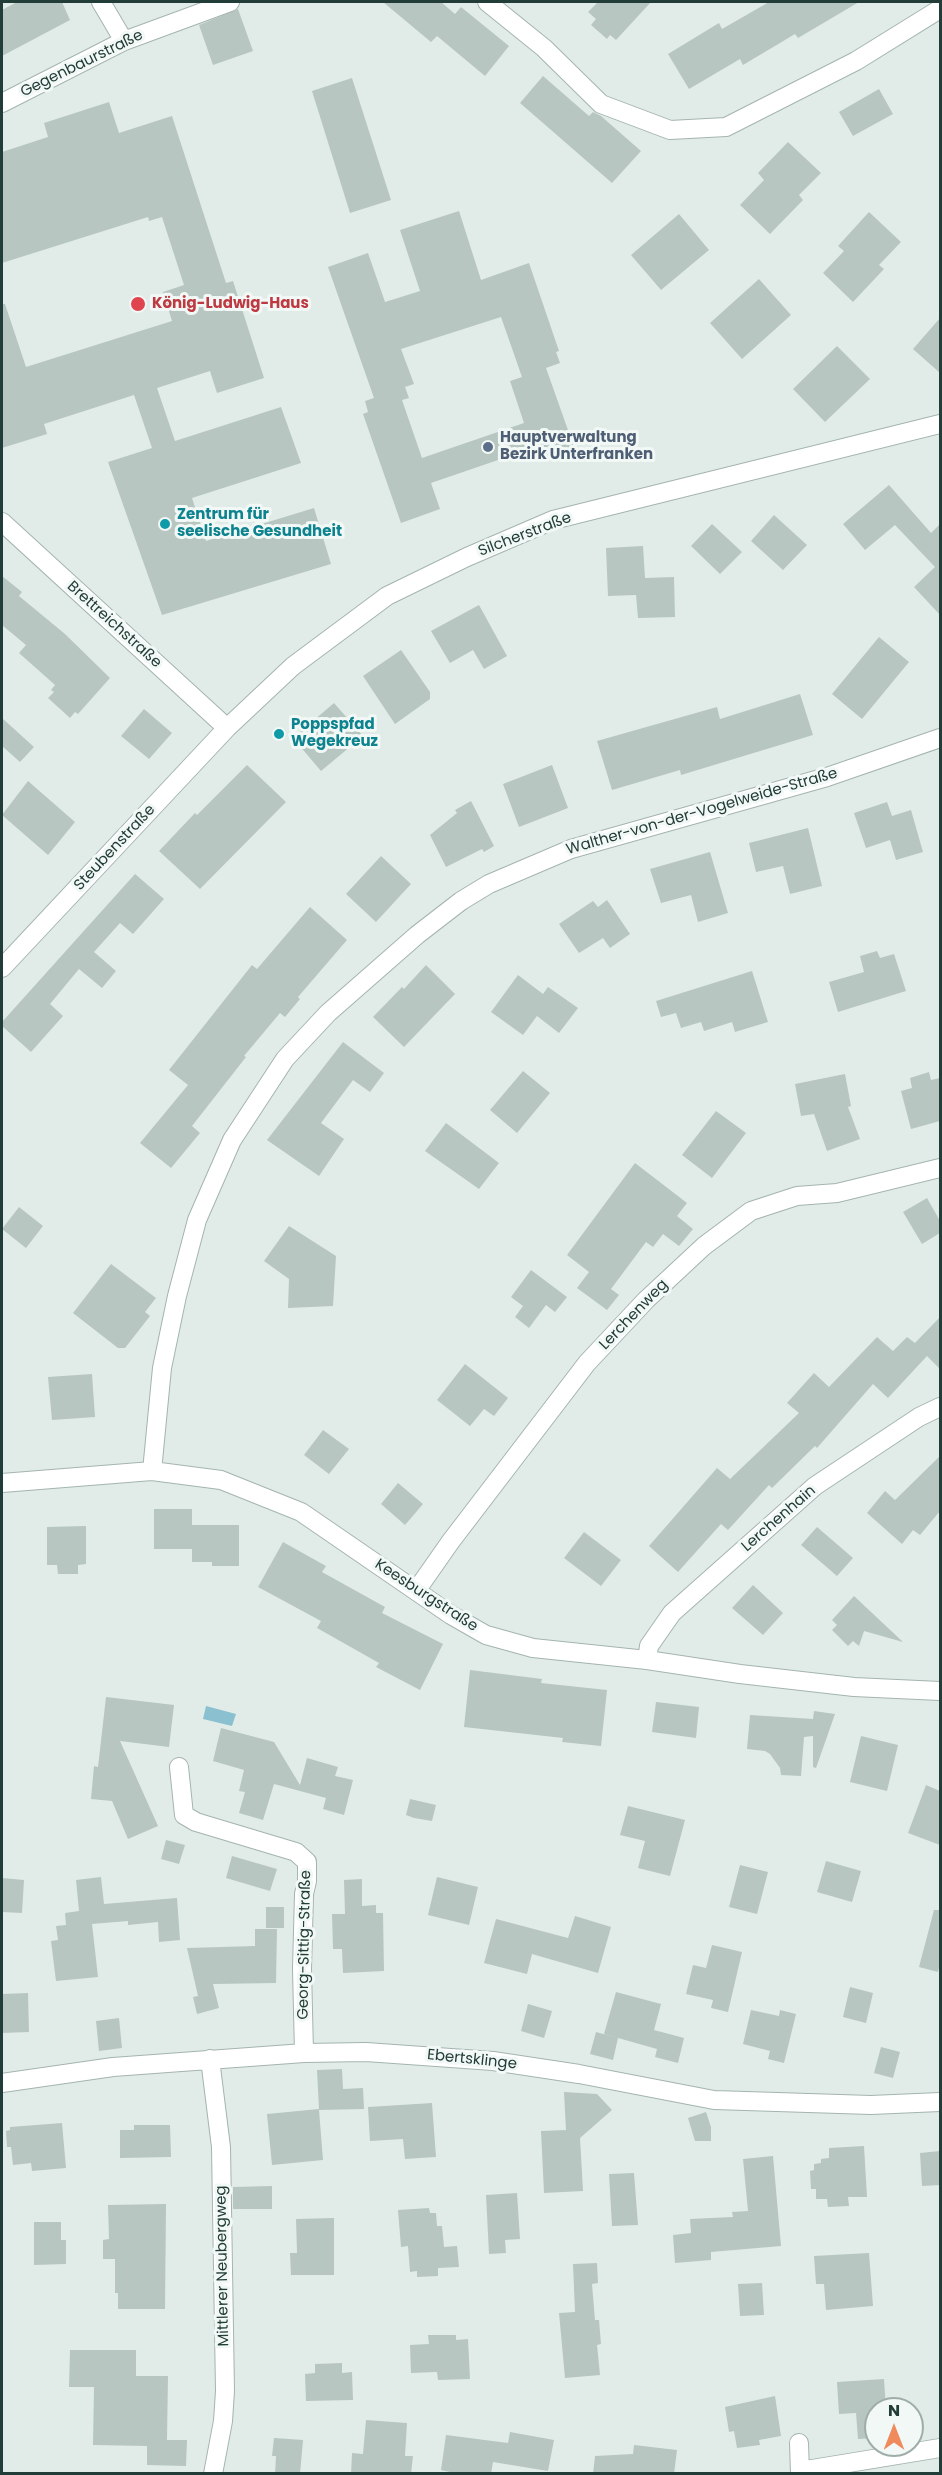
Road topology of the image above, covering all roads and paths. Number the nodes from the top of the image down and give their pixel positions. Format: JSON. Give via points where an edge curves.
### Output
{"nodes":[{"id":1,"x":101,"y":2,"type":"edge"},
{"id":2,"x":230,"y":2,"type":"edge"},
{"id":3,"x":487,"y":2,"type":"edge"},
{"id":4,"x":940,"y":9,"type":"edge"},
{"id":5,"x":124,"y":41,"type":"junction"},
{"id":6,"x":2,"y":104,"type":"edge"},
{"id":7,"x":940,"y":424,"type":"edge"},
{"id":8,"x":2,"y":522,"type":"edge"},
{"id":9,"x":227,"y":728,"type":"junction"},
{"id":10,"x":940,"y":738,"type":"edge"},
{"id":11,"x":2,"y":968,"type":"edge"},
{"id":12,"x":940,"y":1168,"type":"edge"},
{"id":13,"x":940,"y":1407,"type":"edge"},
{"id":14,"x":152,"y":1471,"type":"junction"},
{"id":15,"x":2,"y":1483,"type":"edge"},
{"id":16,"x":416,"y":1591,"type":"junction"},
{"id":17,"x":647,"y":1660,"type":"junction"},
{"id":18,"x":940,"y":1691,"type":"edge"},
{"id":19,"x":179,"y":1767,"type":"dead end"},
{"id":20,"x":304,"y":2053,"type":"junction"},
{"id":21,"x":210,"y":2059,"type":"junction"},
{"id":22,"x":2,"y":2083,"type":"edge"},
{"id":23,"x":940,"y":2102,"type":"edge"},
{"id":24,"x":799,"y":2443,"type":"dead end"},
{"id":25,"x":940,"y":2448,"type":"edge"},
{"id":26,"x":800,"y":2473,"type":"edge"},
{"id":27,"x":213,"y":2474,"type":"edge"}],
"edges":[{"from":1,"to":5,"type":"street"},
{"from":2,"to":5,"type":"street","name":"Gegenbaurstraße"},
{"from":3,"to":4,"type":"street","via":[[544,48],[601,104],[670,130],[726,127],[856,61]]},
{"from":5,"to":6,"type":"street","name":"Gegenbaurstraße"},
{"from":7,"to":9,"type":"street","name":"Silcherstraße","via":[[564,517],[467,557],[387,596],[293,666]]},
{"from":8,"to":9,"type":"street","name":"Brettreichstraße"},
{"from":9,"to":11,"type":"street","name":"Steubenstraße"},
{"from":10,"to":14,"type":"street","name":"Walther-von-der-Vogelweide-Straße","via":[[826,777],[571,849],[489,884],[417,934],[328,1013],[285,1059],[232,1140],[197,1220],[162,1368]]},
{"from":12,"to":16,"type":"street","name":"Lerchenweg","via":[[837,1193],[797,1196],[751,1211],[704,1246],[587,1363]]},
{"from":13,"to":17,"type":"street","name":"Lerchenhain","via":[[815,1486],[672,1613],[649,1646]]},
{"from":14,"to":15,"type":"street","name":"Keesburgstraße"},
{"from":14,"to":16,"type":"street","name":"Keesburgstraße","via":[[221,1480],[302,1512]]},
{"from":16,"to":17,"type":"street","name":"Keesburgstraße","via":[[486,1635],[533,1648]]},
{"from":17,"to":18,"type":"street","name":"Keesburgstraße","via":[[843,1686]]},
{"from":19,"to":20,"type":"street","name":"Georg-Sittig-Straße","via":[[182,1823],[196,1822],[296,1852],[307,1863],[303,1905]]},
{"from":20,"to":21,"type":"street","name":"Ebertsklinge"},
{"from":20,"to":23,"type":"street","name":"Ebertsklinge","via":[[406,2053],[493,2061],[714,2100]]},
{"from":21,"to":22,"type":"street","name":"Ebertsklinge","via":[[113,2067]]},
{"from":21,"to":27,"type":"street","name":"Mittlerer Neubergweg","via":[[221,2146],[225,2391]]},
{"from":24,"to":26,"type":"street"},
{"from":25,"to":26,"type":"street"}]}
